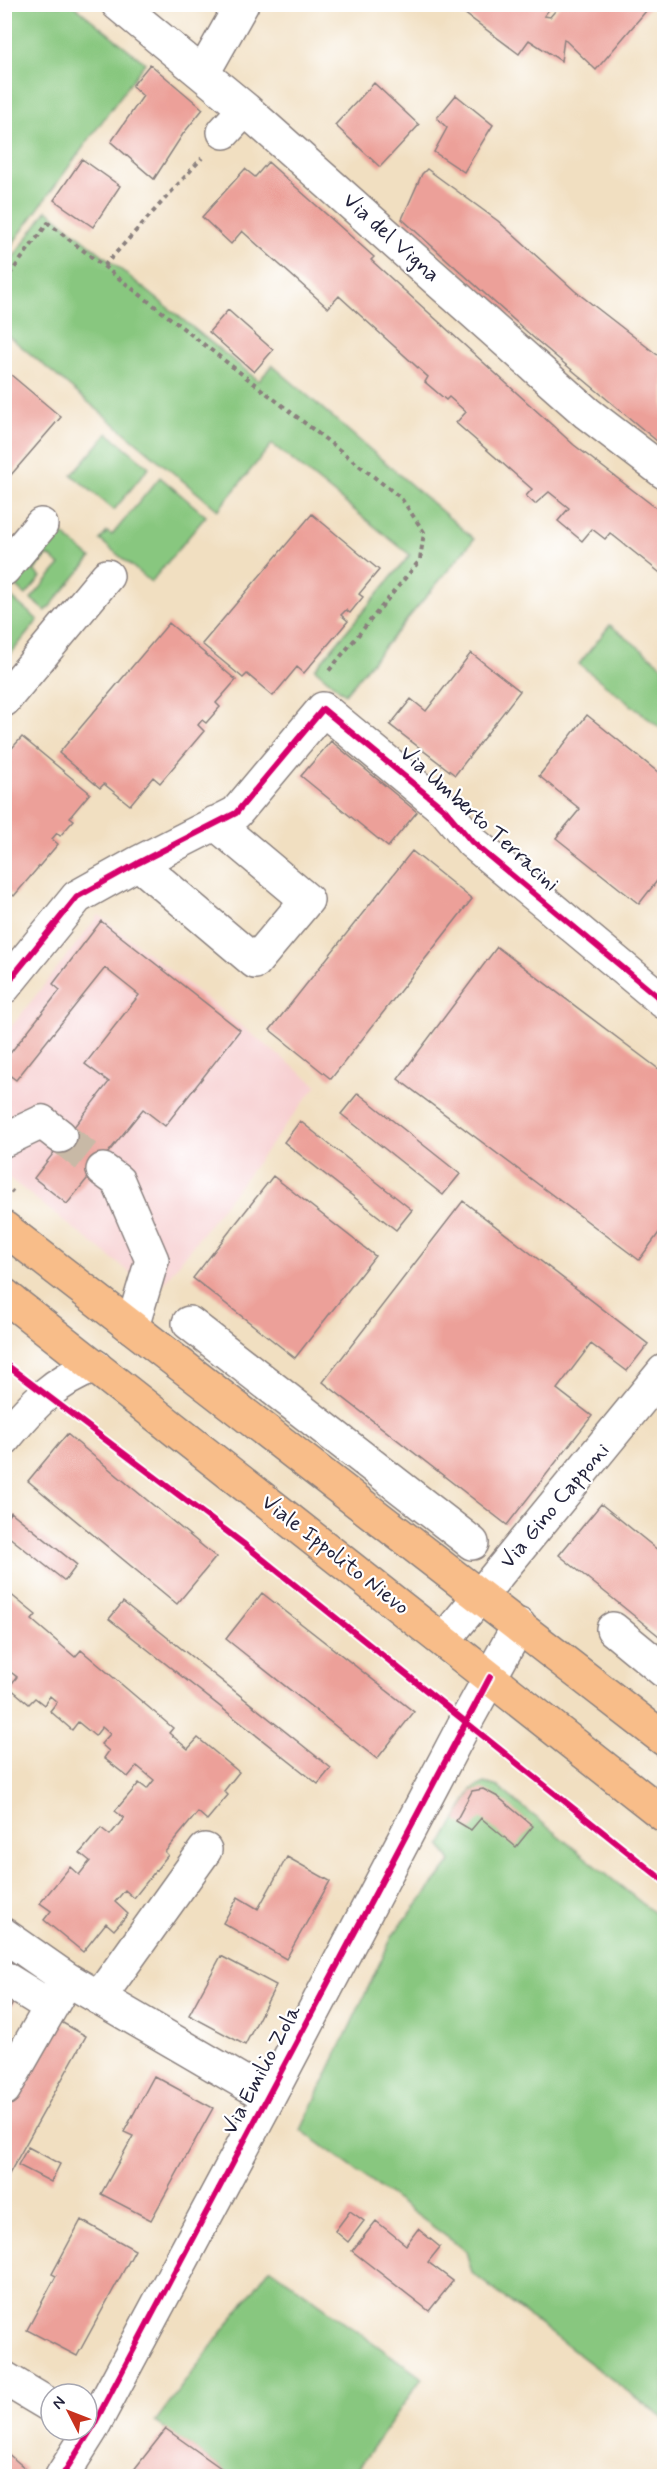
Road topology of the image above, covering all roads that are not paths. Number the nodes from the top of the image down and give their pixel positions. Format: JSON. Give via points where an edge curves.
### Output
{"nodes":[{"id":1,"x":118,"y":4,"type":"edge"},
{"id":2,"x":242,"y":4,"type":"edge"},
{"id":3,"x":203,"y":73,"type":"junction"},
{"id":4,"x":664,"y":472,"type":"edge"},
{"id":5,"x":41,"y":525,"type":"dead end"},
{"id":6,"x":4,"y":569,"type":"edge"},
{"id":7,"x":107,"y":576,"type":"dead end"},
{"id":8,"x":4,"y":700,"type":"edge"},
{"id":9,"x":215,"y":823,"type":"junction"},
{"id":10,"x":138,"y":862,"type":"junction"},
{"id":11,"x":8,"y":977,"type":"edge"},
{"id":12,"x":664,"y":1002,"type":"edge"},
{"id":13,"x":60,"y":1136,"type":"tunnel mouth"},
{"id":14,"x":4,"y":1140,"type":"edge"},
{"id":15,"x":103,"y":1170,"type":"tunnel mouth"},
{"id":16,"x":4,"y":1228,"type":"edge"},
{"id":17,"x":4,"y":1295,"type":"edge"},
{"id":18,"x":189,"y":1323,"type":"dead end"},
{"id":19,"x":132,"y":1327,"type":"junction"},
{"id":20,"x":95,"y":1366,"type":"junction"},
{"id":21,"x":664,"y":1371,"type":"edge"},
{"id":22,"x":4,"y":1438,"type":"edge"},
{"id":23,"x":472,"y":1543,"type":"dead end"},
{"id":24,"x":481,"y":1595,"type":"junction"},
{"id":25,"x":519,"y":1625,"type":"junction"},
{"id":26,"x":613,"y":1629,"type":"dead end"},
{"id":27,"x":444,"y":1640,"type":"junction"},
{"id":28,"x":664,"y":1671,"type":"edge"},
{"id":29,"x":490,"y":1677,"type":"junction"},
{"id":30,"x":664,"y":1740,"type":"edge"},
{"id":31,"x":664,"y":1815,"type":"edge"},
{"id":32,"x":205,"y":1850,"type":"dead end"},
{"id":33,"x":4,"y":1935,"type":"edge"},
{"id":34,"x":4,"y":1978,"type":"edge"},
{"id":35,"x":67,"y":1979,"type":"junction"},
{"id":36,"x":99,"y":1998,"type":"junction"},
{"id":37,"x":51,"y":2007,"type":"junction"},
{"id":38,"x":4,"y":2089,"type":"edge"},
{"id":39,"x":269,"y":2097,"type":"junction"},
{"id":40,"x":4,"y":2378,"type":"edge"},
{"id":41,"x":39,"y":2399,"type":"edge"},
{"id":42,"x":99,"y":2410,"type":"edge"},
{"id":43,"x":81,"y":2442,"type":"edge"},
{"id":44,"x":62,"y":2476,"type":"edge"}],
"edges":[{"from":1,"to":3,"type":"street","name":"Via del Vigna"},
{"from":2,"to":3,"type":"street"},
{"from":3,"to":4,"type":"street","name":"Via del Vigna","via":[[235,121]]},
{"from":5,"to":6,"type":"street"},
{"from":7,"to":8,"type":"street"},
{"from":9,"to":10,"type":"street","name":"Via Umberto Terracini"},
{"from":9,"to":10,"type":"street","via":[[307,900],[255,962]]},
{"from":9,"to":12,"type":"street","name":"Via Umberto Terracini","via":[[236,813],[323,709],[445,810],[472,842]]},
{"from":10,"to":11,"type":"street","name":"Via Umberto Terracini","via":[[76,897]]},
{"from":13,"to":14,"type":"street","via":[[42,1122]]},
{"from":15,"to":19,"type":"street","via":[[118,1181],[152,1260]]},
{"from":16,"to":19,"type":"main road"},
{"from":17,"to":20,"type":"main road","name":"Viale Ippolito Nievo"},
{"from":18,"to":23,"type":"street"},
{"from":19,"to":24,"type":"main road"},
{"from":20,"to":22,"type":"street","via":[[72,1375],[45,1394]]},
{"from":20,"to":27,"type":"main road","name":"Viale Ippolito Nievo"},
{"from":21,"to":24,"type":"street","name":"Via Gino Capponi"},
{"from":24,"to":25,"type":"main road"},
{"from":24,"to":27,"type":"street","name":"Via Gino Capponi"},
{"from":25,"to":29,"type":"street","name":"Via Emilio Zola"},
{"from":25,"to":30,"type":"main road"},
{"from":26,"to":28,"type":"street"},
{"from":27,"to":29,"type":"main road","name":"Viale Ippolito Nievo"},
{"from":29,"to":31,"type":"main road","name":"Viale Ippolito Nievo"},
{"from":29,"to":39,"type":"street","name":"Via Emilio Zola"},
{"from":32,"to":36,"type":"street"},
{"from":33,"to":35,"type":"street"},
{"from":34,"to":37,"type":"street"},
{"from":35,"to":36,"type":"street"},
{"from":35,"to":37,"type":"street"},
{"from":36,"to":39,"type":"street"},
{"from":37,"to":38,"type":"street"},
{"from":39,"to":42,"type":"street","name":"Via Emilio Zola"},
{"from":40,"to":41,"type":"street"},
{"from":43,"to":44,"type":"street","name":"Via Emilio Zola"}]}
